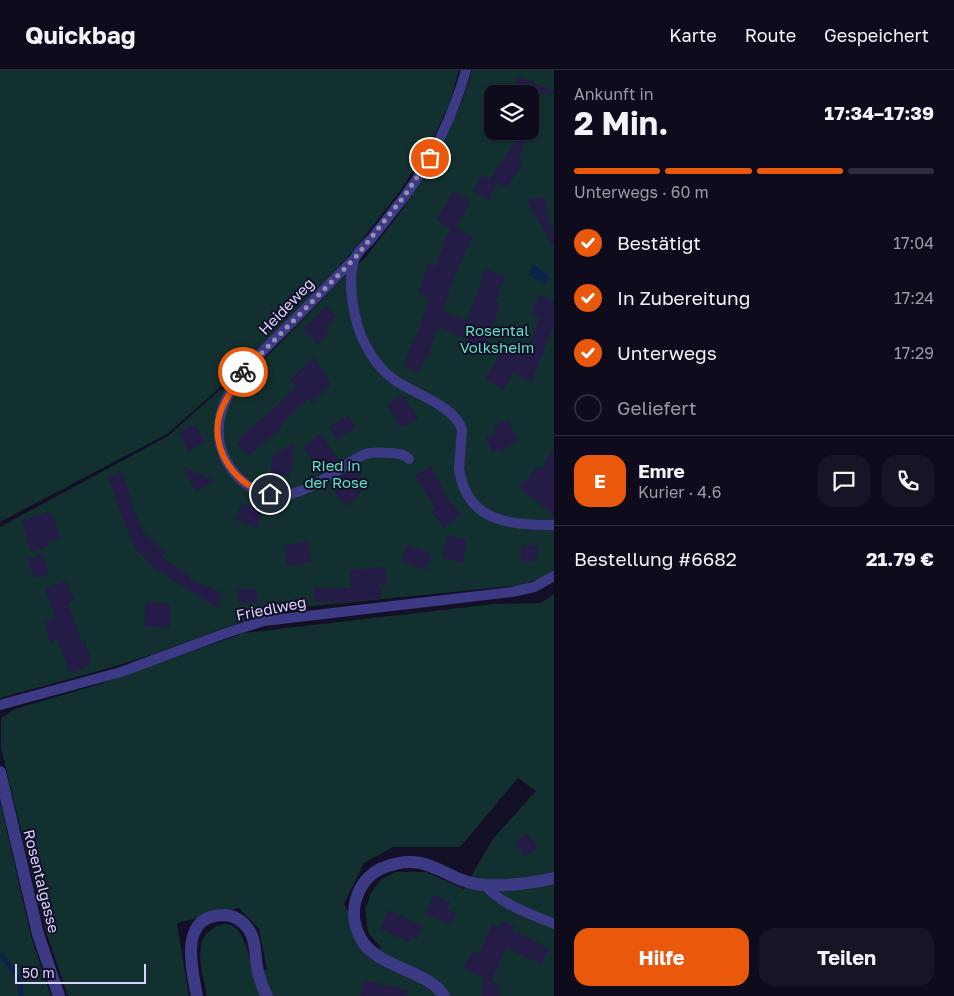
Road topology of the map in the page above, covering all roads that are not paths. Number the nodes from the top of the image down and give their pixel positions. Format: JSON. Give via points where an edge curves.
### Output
{"nodes":[{"id":1,"x":466,"y":70,"type":"edge"},
{"id":2,"x":355,"y":258,"type":"junction"},
{"id":3,"x":409,"y":459,"type":"dead end"},
{"id":4,"x":554,"y":525,"type":"edge"},
{"id":5,"x":554,"y":576,"type":"edge"},
{"id":6,"x":0,"y":705,"type":"edge"},
{"id":7,"x":0,"y":772,"type":"edge"},
{"id":8,"x":554,"y":878,"type":"edge"},
{"id":9,"x":485,"y":885,"type":"junction"},
{"id":10,"x":554,"y":924,"type":"edge"},
{"id":11,"x":59,"y":996,"type":"edge"},
{"id":12,"x":197,"y":996,"type":"edge"},
{"id":13,"x":266,"y":996,"type":"edge"},
{"id":14,"x":444,"y":996,"type":"edge"}],
"edges":[{"from":1,"to":2,"type":"lane","name":"Heideweg","via":[[453,111],[430,158]]},
{"from":2,"to":3,"type":"lane","name":"Heideweg","via":[[243,373],[220,414],[221,447],[232,470],[245,483],[264,493],[278,495],[294,494],[308,488],[367,454],[401,454]]},
{"from":2,"to":4,"type":"lane","via":[[352,306],[371,356],[395,380],[455,417],[462,430],[459,469],[468,497],[482,512],[500,519]]},
{"from":5,"to":6,"type":"lane","name":"Friedlweg","via":[[534,587],[512,592],[264,622],[121,672]]},
{"from":7,"to":11,"type":"street","name":"Rosentalgasse","via":[[38,934]]},
{"from":8,"to":9,"type":"street"},
{"from":9,"to":10,"type":"lane","via":[[500,899]]},
{"from":9,"to":14,"type":"street","via":[[408,860],[374,872],[357,894],[354,920],[366,946],[430,983]]},
{"from":12,"to":13,"type":"street","via":[[190,954],[193,936],[205,921],[226,915],[238,919],[250,931]]}]}
